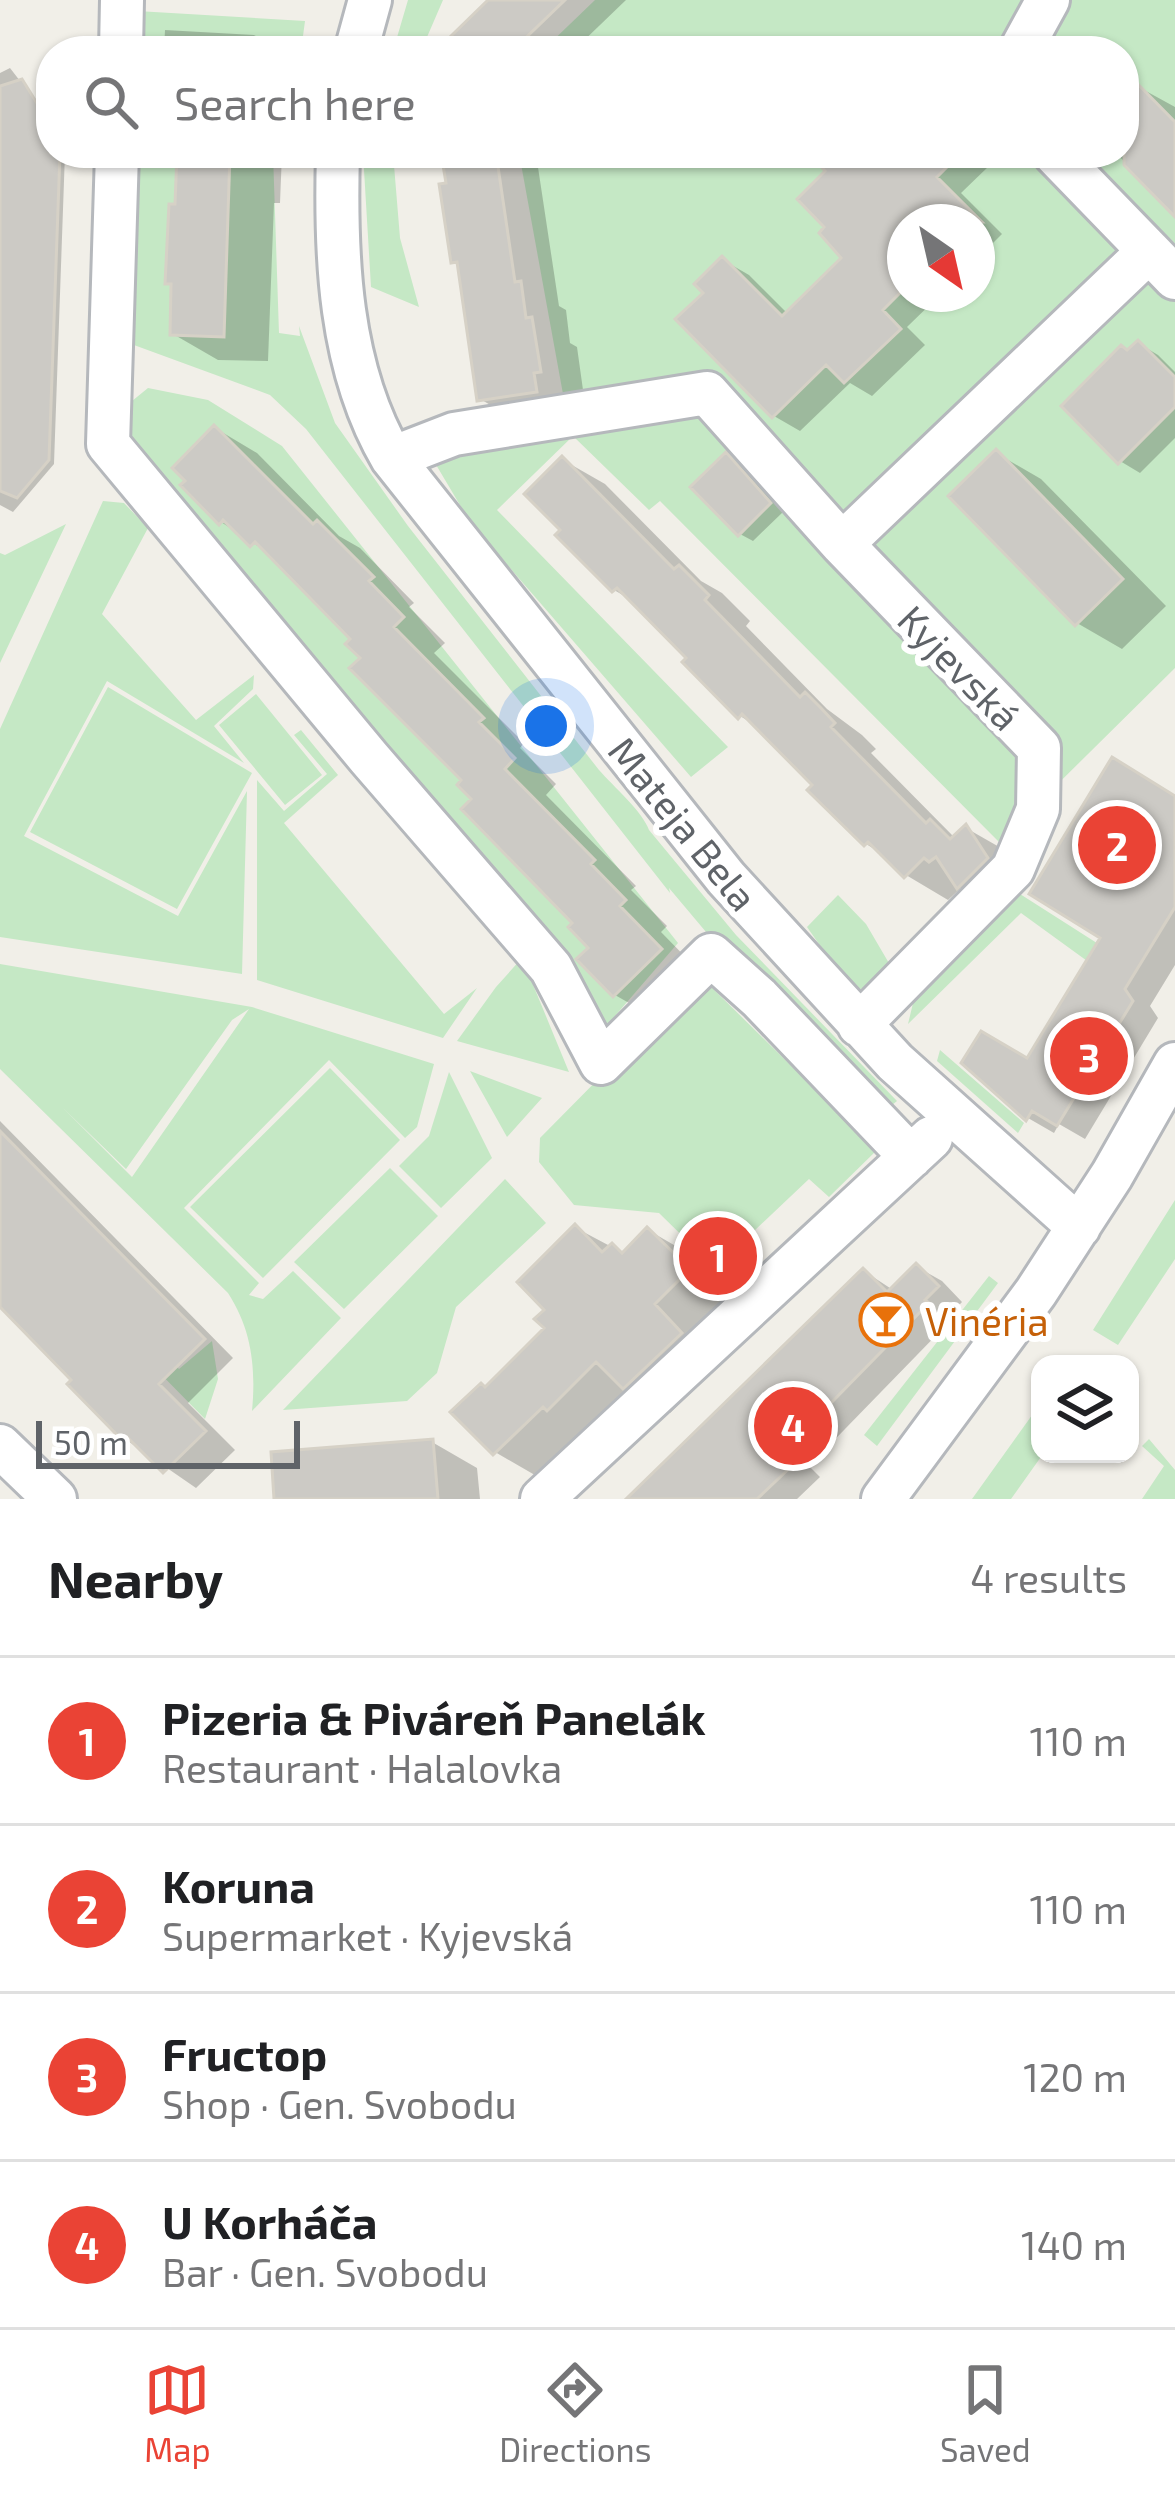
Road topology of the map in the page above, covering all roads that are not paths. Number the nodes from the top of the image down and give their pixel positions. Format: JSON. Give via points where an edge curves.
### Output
{"nodes":[{"id":1,"x":122,"y":0,"type":"edge"},
{"id":2,"x":370,"y":0,"type":"edge"},
{"id":3,"x":1048,"y":0,"type":"edge"},
{"id":4,"x":121,"y":36,"type":"edge"},
{"id":5,"x":360,"y":36,"type":"edge"},
{"id":6,"x":1028,"y":36,"type":"edge"},
{"id":7,"x":117,"y":168,"type":"edge"},
{"id":8,"x":338,"y":168,"type":"edge"},
{"id":9,"x":1068,"y":168,"type":"edge"},
{"id":10,"x":1162,"y":265,"type":"edge"},
{"id":11,"x":392,"y":458,"type":"junction"},
{"id":12,"x":842,"y":544,"type":"junction"},
{"id":13,"x":859,"y":1025,"type":"junction"},
{"id":14,"x":1175,"y":1064,"type":"edge"},
{"id":15,"x":953,"y":1116,"type":"junction"},
{"id":16,"x":911,"y":1157,"type":"junction"},
{"id":17,"x":1078,"y":1227,"type":"junction"},
{"id":18,"x":0,"y":1446,"type":"edge"},
{"id":19,"x":55,"y":1499,"type":"edge"},
{"id":20,"x":542,"y":1499,"type":"edge"},
{"id":21,"x":883,"y":1499,"type":"edge"}],
"edges":[{"from":1,"to":4,"type":"street"},
{"from":2,"to":5,"type":"street"},
{"from":3,"to":6,"type":"street"},
{"from":7,"to":16,"type":"street","via":[[108,444],[551,968],[602,1063],[711,955]]},
{"from":8,"to":11,"type":"street","name":"Mateja Bela","via":[[344,320],[369,419]]},
{"from":9,"to":10,"type":"street"},
{"from":10,"to":12,"type":"street"},
{"from":11,"to":12,"type":"street","name":"Kyjevská","via":[[454,434],[706,394]]},
{"from":11,"to":13,"type":"street","name":"Mateja Bela","via":[[726,878]]},
{"from":12,"to":13,"type":"street","name":"Kyjevská","via":[[1039,748],[1038,809],[1013,869]]},
{"from":13,"to":15,"type":"street","name":"Mateja Bela"},
{"from":14,"to":17,"type":"street"},
{"from":15,"to":16,"type":"street"},
{"from":15,"to":17,"type":"street","name":"Mateja Bela"},
{"from":16,"to":20,"type":"street"},
{"from":17,"to":21,"type":"street"},
{"from":18,"to":19,"type":"street"}]}
